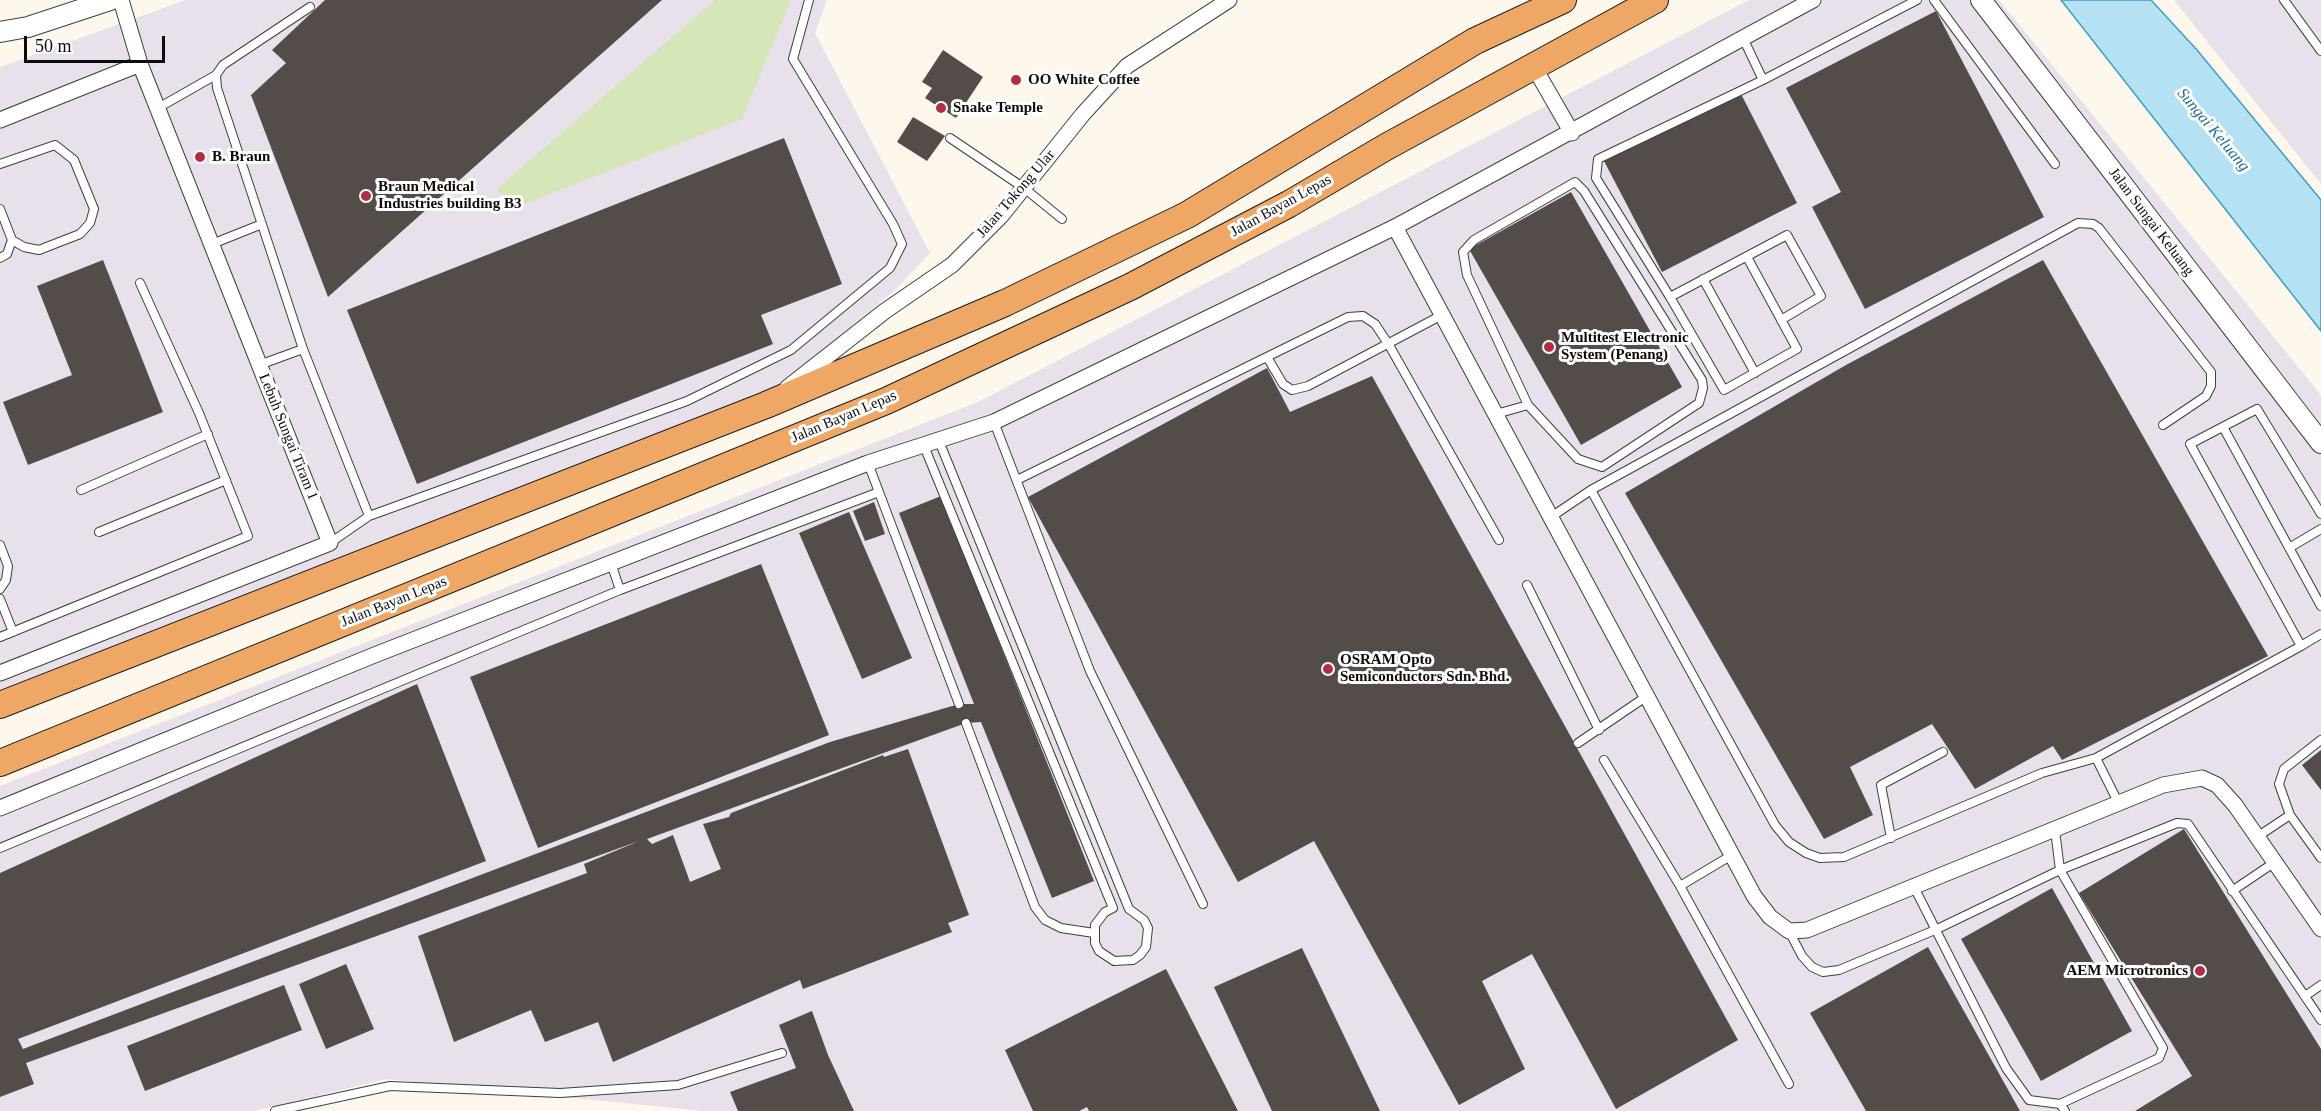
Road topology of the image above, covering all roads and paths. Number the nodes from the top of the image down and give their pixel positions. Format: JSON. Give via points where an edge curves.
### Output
{"nodes":[{"id":1,"x":110,"y":0,"type":"edge"},
{"id":2,"x":122,"y":0,"type":"edge"},
{"id":3,"x":809,"y":0,"type":"edge"},
{"id":4,"x":1229,"y":0,"type":"edge"},
{"id":5,"x":1563,"y":0,"type":"edge"},
{"id":6,"x":1654,"y":0,"type":"edge"},
{"id":7,"x":1813,"y":0,"type":"edge"},
{"id":8,"x":1917,"y":0,"type":"edge"},
{"id":9,"x":1934,"y":0,"type":"edge"},
{"id":10,"x":1981,"y":0,"type":"edge"},
{"id":11,"x":2284,"y":0,"type":"edge"},
{"id":12,"x":310,"y":7,"type":"dead end"},
{"id":13,"x":0,"y":32,"type":"edge"},
{"id":14,"x":1743,"y":38,"type":"junction"},
{"id":15,"x":2321,"y":51,"type":"edge"},
{"id":16,"x":141,"y":64,"type":"junction"},
{"id":17,"x":1534,"y":67,"type":"junction"},
{"id":18,"x":216,"y":75,"type":"junction"},
{"id":19,"x":1763,"y":80,"type":"junction"},
{"id":20,"x":158,"y":108,"type":"junction"},
{"id":21,"x":0,"y":120,"type":"edge"},
{"id":22,"x":1572,"y":133,"type":"junction"},
{"id":23,"x":950,"y":138,"type":"dead end"},
{"id":24,"x":0,"y":164,"type":"edge"},
{"id":25,"x":2055,"y":164,"type":"dead end"},
{"id":26,"x":1024,"y":188,"type":"junction"},
{"id":27,"x":0,"y":209,"type":"edge"},
{"id":28,"x":1062,"y":219,"type":"dead end"},
{"id":29,"x":262,"y":224,"type":"junction"},
{"id":30,"x":1395,"y":227,"type":"junction"},
{"id":31,"x":12,"y":240,"type":"junction"},
{"id":32,"x":212,"y":244,"type":"junction"},
{"id":33,"x":1747,"y":256,"type":"junction"},
{"id":34,"x":0,"y":258,"type":"edge"},
{"id":35,"x":1703,"y":279,"type":"junction"},
{"id":36,"x":140,"y":283,"type":"dead end"},
{"id":37,"x":1670,"y":297,"type":"junction"},
{"id":38,"x":1442,"y":315,"type":"junction"},
{"id":39,"x":1781,"y":320,"type":"junction"},
{"id":40,"x":1389,"y":345,"type":"junction"},
{"id":41,"x":303,"y":349,"type":"junction"},
{"id":42,"x":1267,"y":357,"type":"junction"},
{"id":43,"x":259,"y":364,"type":"junction"},
{"id":44,"x":1755,"y":373,"type":"junction"},
{"id":45,"x":766,"y":405,"type":"junction"},
{"id":46,"x":1528,"y":405,"type":"junction"},
{"id":47,"x":1496,"y":414,"type":"junction"},
{"id":48,"x":994,"y":422,"type":"junction"},
{"id":49,"x":2163,"y":425,"type":"dead end"},
{"id":50,"x":2223,"y":426,"type":"junction"},
{"id":51,"x":208,"y":434,"type":"junction"},
{"id":52,"x":931,"y":443,"type":"junction"},
{"id":53,"x":2321,"y":443,"type":"edge"},
{"id":54,"x":868,"y":463,"type":"junction"},
{"id":55,"x":226,"y":480,"type":"junction"},
{"id":56,"x":1017,"y":480,"type":"junction"},
{"id":57,"x":81,"y":489,"type":"dead end"},
{"id":58,"x":1591,"y":489,"type":"junction"},
{"id":59,"x":879,"y":492,"type":"junction"},
{"id":60,"x":2321,"y":514,"type":"edge"},
{"id":61,"x":369,"y":516,"type":"junction"},
{"id":62,"x":1551,"y":517,"type":"junction"},
{"id":63,"x":2321,"y":529,"type":"edge"},
{"id":64,"x":99,"y":532,"type":"dead end"},
{"id":65,"x":1499,"y":540,"type":"dead end"},
{"id":66,"x":330,"y":543,"type":"junction"},
{"id":67,"x":0,"y":545,"type":"edge"},
{"id":68,"x":2289,"y":548,"type":"junction"},
{"id":69,"x":611,"y":563,"type":"junction"},
{"id":70,"x":1527,"y":585,"type":"dead end"},
{"id":71,"x":0,"y":589,"type":"edge"},
{"id":72,"x":620,"y":590,"type":"junction"},
{"id":73,"x":0,"y":599,"type":"edge"},
{"id":74,"x":2321,"y":606,"type":"edge"},
{"id":75,"x":14,"y":632,"type":"junction"},
{"id":76,"x":2321,"y":634,"type":"edge"},
{"id":77,"x":0,"y":637,"type":"edge"},
{"id":78,"x":2301,"y":646,"type":"junction"},
{"id":79,"x":0,"y":673,"type":"edge"},
{"id":80,"x":1647,"y":696,"type":"junction"},
{"id":81,"x":959,"y":704,"type":"dead end"},
{"id":82,"x":0,"y":705,"type":"edge"},
{"id":83,"x":966,"y":723,"type":"dead end"},
{"id":84,"x":1599,"y":730,"type":"junction"},
{"id":85,"x":2321,"y":740,"type":"edge"},
{"id":86,"x":1578,"y":743,"type":"dead end"},
{"id":87,"x":1943,"y":752,"type":"dead end"},
{"id":88,"x":2097,"y":758,"type":"junction"},
{"id":89,"x":1604,"y":760,"type":"dead end"},
{"id":90,"x":0,"y":764,"type":"edge"},
{"id":91,"x":2119,"y":804,"type":"junction"},
{"id":92,"x":0,"y":808,"type":"edge"},
{"id":93,"x":2290,"y":815,"type":"junction"},
{"id":94,"x":2055,"y":830,"type":"junction"},
{"id":95,"x":2257,"y":837,"type":"junction"},
{"id":96,"x":1891,"y":838,"type":"junction"},
{"id":97,"x":0,"y":848,"type":"edge"},
{"id":98,"x":1731,"y":855,"type":"junction"},
{"id":99,"x":2321,"y":858,"type":"edge"},
{"id":100,"x":2275,"y":862,"type":"junction"},
{"id":101,"x":2060,"y":870,"type":"junction"},
{"id":102,"x":1680,"y":886,"type":"junction"},
{"id":103,"x":1914,"y":887,"type":"junction"},
{"id":104,"x":2232,"y":891,"type":"junction"},
{"id":105,"x":1203,"y":904,"type":"dead end"},
{"id":106,"x":2321,"y":929,"type":"edge"},
{"id":107,"x":1935,"y":930,"type":"junction"},
{"id":108,"x":1789,"y":931,"type":"junction"},
{"id":109,"x":1094,"y":933,"type":"junction"},
{"id":110,"x":2321,"y":985,"type":"edge"},
{"id":111,"x":2305,"y":996,"type":"junction"},
{"id":112,"x":2321,"y":1020,"type":"edge"},
{"id":113,"x":782,"y":1053,"type":"dead end"},
{"id":114,"x":1789,"y":1084,"type":"dead end"},
{"id":115,"x":2062,"y":1107,"type":"edge"},
{"id":116,"x":275,"y":1111,"type":"edge"}],
"edges":[{"from":1,"to":13,"type":"street","via":[[28,27]]},
{"from":2,"to":16,"type":"street","name":"Lebuh Sungai Tiram 1"},
{"from":3,"to":61,"type":"lane","via":[[793,59],[893,224],[902,244],[890,268],[791,350],[687,401]]},
{"from":4,"to":26,"type":"street","name":"Jalan Tokong Ular","via":[[1127,66]]},
{"from":5,"to":45,"type":"highway","via":[[1475,41],[1187,214],[1005,303]]},
{"from":6,"to":17,"type":"highway","name":"Jalan Bayan Lepas"},
{"from":7,"to":14,"type":"street"},
{"from":8,"to":19,"type":"lane"},
{"from":9,"to":25,"type":"lane"},
{"from":10,"to":53,"type":"street","name":"Jalan Sungai Keluang"},
{"from":11,"to":15,"type":"lane"},
{"from":12,"to":18,"type":"lane","via":[[223,65]]},
{"from":14,"to":19,"type":"lane"},
{"from":14,"to":22,"type":"street"},
{"from":16,"to":20,"type":"street","name":"Lebuh Sungai Tiram 1"},
{"from":16,"to":21,"type":"street"},
{"from":17,"to":22,"type":"street"},
{"from":17,"to":90,"type":"highway","name":"Jalan Bayan Lepas","via":[[1288,204],[1130,286],[886,401]]},
{"from":18,"to":20,"type":"lane"},
{"from":18,"to":29,"type":"lane"},
{"from":19,"to":37,"type":"lane","via":[[1598,159],[1596,178]]},
{"from":20,"to":32,"type":"street","name":"Lebuh Sungai Tiram 1"},
{"from":22,"to":30,"type":"street"},
{"from":23,"to":26,"type":"lane"},
{"from":24,"to":31,"type":"lane","via":[[55,145],[74,160],[94,208],[90,223],[80,234],[39,250]]},
{"from":26,"to":28,"type":"lane"},
{"from":26,"to":45,"type":"street","name":"Jalan Tokong Ular","via":[[952,265],[885,311]]},
{"from":27,"to":31,"type":"lane"},
{"from":29,"to":32,"type":"lane"},
{"from":29,"to":41,"type":"lane"},
{"from":30,"to":38,"type":"street"},
{"from":30,"to":48,"type":"street"},
{"from":31,"to":34,"type":"lane","via":[[8,254]]},
{"from":32,"to":43,"type":"street","name":"Lebuh Sungai Tiram 1"},
{"from":33,"to":35,"type":"lane"},
{"from":33,"to":39,"type":"lane"},
{"from":33,"to":39,"type":"lane","via":[[1787,235],[1816,286],[1821,296]]},
{"from":35,"to":37,"type":"lane"},
{"from":35,"to":44,"type":"lane"},
{"from":36,"to":51,"type":"lane"},
{"from":37,"to":44,"type":"lane","via":[[1724,390]]},
{"from":38,"to":40,"type":"lane"},
{"from":38,"to":47,"type":"street"},
{"from":39,"to":44,"type":"lane","via":[[1797,349]]},
{"from":40,"to":42,"type":"lane","via":[[1375,324],[1363,316],[1348,317]]},
{"from":40,"to":42,"type":"lane","via":[[1308,386],[1292,390],[1283,384]]},
{"from":40,"to":65,"type":"lane"},
{"from":41,"to":43,"type":"lane"},
{"from":41,"to":61,"type":"lane"},
{"from":42,"to":56,"type":"lane"},
{"from":43,"to":66,"type":"street","name":"Lebuh Sungai Tiram 1"},
{"from":45,"to":82,"type":"highway"},
{"from":46,"to":46,"type":"lane","via":[[1578,459],[1602,467],[1699,403],[1703,388],[1575,182],[1474,240],[1463,252],[1467,274]]},
{"from":46,"to":47,"type":"lane"},
{"from":47,"to":62,"type":"street"},
{"from":48,"to":52,"type":"street"},
{"from":48,"to":56,"type":"lane"},
{"from":49,"to":58,"type":"lane","via":[[2206,396],[2211,372],[2099,228],[2078,223]]},
{"from":50,"to":60,"type":"lane","via":[[2257,409]]},
{"from":50,"to":68,"type":"lane"},
{"from":50,"to":78,"type":"lane","via":[[2190,444]]},
{"from":51,"to":55,"type":"lane"},
{"from":51,"to":57,"type":"lane"},
{"from":52,"to":54,"type":"street"},
{"from":52,"to":109,"type":"lane","via":[[1113,908],[1099,918]]},
{"from":52,"to":109,"type":"lane","via":[[1129,909],[1138,913],[1148,928],[1146,947],[1133,960],[1114,961],[1099,951]]},
{"from":54,"to":59,"type":"lane"},
{"from":54,"to":69,"type":"street"},
{"from":55,"to":64,"type":"lane"},
{"from":55,"to":75,"type":"lane","via":[[248,536]]},
{"from":56,"to":105,"type":"lane","via":[[1090,671]]},
{"from":58,"to":62,"type":"lane"},
{"from":58,"to":96,"type":"lane","via":[[1775,825],[1790,842],[1820,858],[1844,857]]},
{"from":59,"to":72,"type":"lane"},
{"from":59,"to":81,"type":"lane"},
{"from":61,"to":66,"type":"lane"},
{"from":62,"to":80,"type":"street"},
{"from":63,"to":68,"type":"lane"},
{"from":66,"to":79,"type":"street"},
{"from":67,"to":71,"type":"lane","via":[[8,566]]},
{"from":68,"to":74,"type":"lane"},
{"from":69,"to":72,"type":"lane"},
{"from":69,"to":92,"type":"street"},
{"from":70,"to":84,"type":"lane"},
{"from":72,"to":97,"type":"lane"},
{"from":73,"to":75,"type":"lane"},
{"from":75,"to":77,"type":"lane"},
{"from":76,"to":78,"type":"lane"},
{"from":78,"to":88,"type":"lane"},
{"from":80,"to":84,"type":"lane"},
{"from":80,"to":98,"type":"street"},
{"from":83,"to":109,"type":"lane","via":[[1035,907],[1045,920],[1061,928]]},
{"from":84,"to":86,"type":"lane"},
{"from":85,"to":93,"type":"lane","via":[[2284,769],[2279,784]]},
{"from":87,"to":96,"type":"lane","via":[[1881,785]]},
{"from":88,"to":91,"type":"lane"},
{"from":88,"to":96,"type":"lane","via":[[2042,773]]},
{"from":89,"to":102,"type":"lane"},
{"from":91,"to":94,"type":"street"},
{"from":91,"to":95,"type":"street","via":[[2163,785],[2202,778],[2217,785]]},
{"from":93,"to":95,"type":"lane"},
{"from":93,"to":99,"type":"lane"},
{"from":94,"to":101,"type":"lane"},
{"from":94,"to":103,"type":"street"},
{"from":95,"to":100,"type":"street"},
{"from":98,"to":102,"type":"lane"},
{"from":98,"to":108,"type":"street","via":[[1770,917]]},
{"from":100,"to":104,"type":"lane"},
{"from":100,"to":106,"type":"street"},
{"from":101,"to":104,"type":"lane","via":[[2177,823],[2188,824]]},
{"from":101,"to":107,"type":"lane"},
{"from":101,"to":115,"type":"lane","via":[[2163,1048],[2159,1058]]},
{"from":102,"to":114,"type":"lane"},
{"from":103,"to":107,"type":"lane"},
{"from":103,"to":108,"type":"street","via":[[1807,930]]},
{"from":104,"to":111,"type":"lane"},
{"from":107,"to":108,"type":"lane","via":[[1839,970],[1823,972],[1802,956]]},
{"from":107,"to":115,"type":"lane","via":[[2006,1068],[2029,1100]]},
{"from":110,"to":111,"type":"lane"},
{"from":111,"to":112,"type":"lane"},
{"from":113,"to":116,"type":"lane","via":[[678,1085],[560,1093],[390,1086]]}]}
